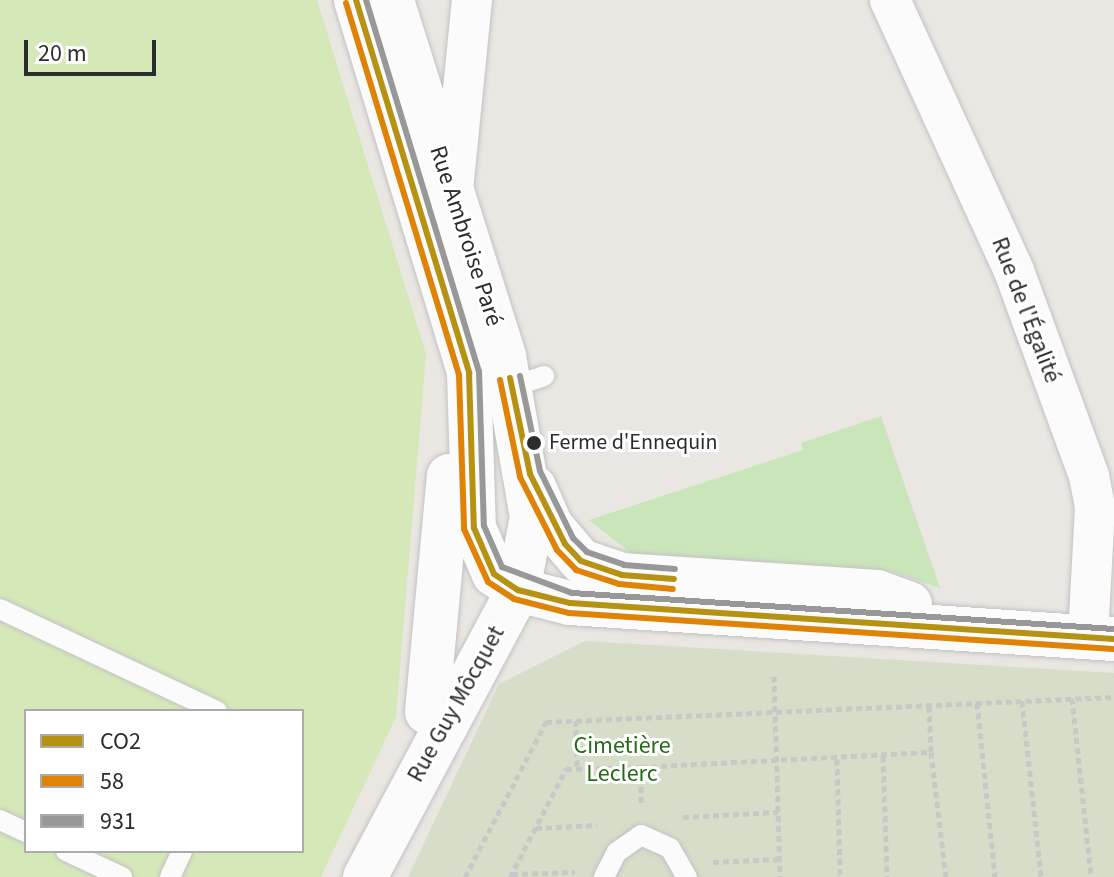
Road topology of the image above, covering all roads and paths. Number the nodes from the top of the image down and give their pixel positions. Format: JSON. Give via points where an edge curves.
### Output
{"nodes":[{"id":1,"x":356,"y":0,"type":"edge"},
{"id":2,"x":392,"y":0,"type":"edge"},
{"id":3,"x":472,"y":0,"type":"edge"},
{"id":4,"x":890,"y":0,"type":"edge"},
{"id":5,"x":453,"y":194,"type":"junction"},
{"id":6,"x":448,"y":299,"type":"junction"},
{"id":7,"x":530,"y":474,"type":"junction"},
{"id":8,"x":518,"y":590,"type":"junction"},
{"id":9,"x":0,"y":609,"type":"edge"},
{"id":10,"x":944,"y":620,"type":"junction"},
{"id":11,"x":1101,"y":638,"type":"edge"},
{"id":12,"x":774,"y":676,"type":"dead end"},
{"id":13,"x":1114,"y":697,"type":"edge"},
{"id":14,"x":1072,"y":698,"type":"junction"},
{"id":15,"x":1022,"y":701,"type":"junction"},
{"id":16,"x":977,"y":703,"type":"junction"},
{"id":17,"x":929,"y":706,"type":"junction"},
{"id":18,"x":213,"y":709,"type":"edge"},
{"id":19,"x":427,"y":712,"type":"junction"},
{"id":20,"x":775,"y":714,"type":"junction"},
{"id":21,"x":576,"y":720,"type":"junction"},
{"id":22,"x":931,"y":752,"type":"junction"},
{"id":23,"x":883,"y":756,"type":"junction"},
{"id":24,"x":837,"y":759,"type":"junction"},
{"id":25,"x":777,"y":762,"type":"junction"},
{"id":26,"x":641,"y":767,"type":"junction"},
{"id":27,"x":577,"y":769,"type":"junction"},
{"id":28,"x":778,"y":812,"type":"junction"},
{"id":29,"x":394,"y":817,"type":"junction"},
{"id":30,"x":0,"y":820,"type":"edge"},
{"id":31,"x":536,"y":828,"type":"junction"},
{"id":32,"x":24,"y":831,"type":"edge"},
{"id":33,"x":641,"y":835,"type":"junction"},
{"id":34,"x":670,"y":848,"type":"junction"},
{"id":35,"x":617,"y":852,"type":"junction"},
{"id":36,"x":70,"y":853,"type":"edge"},
{"id":37,"x":181,"y":853,"type":"edge"},
{"id":38,"x":780,"y":859,"type":"junction"},
{"id":39,"x":594,"y":874,"type":"edge"},
{"id":40,"x":686,"y":875,"type":"edge"},
{"id":41,"x":511,"y":876,"type":"edge"},
{"id":42,"x":122,"y":877,"type":"edge"},
{"id":43,"x":170,"y":877,"type":"edge"},
{"id":44,"x":365,"y":877,"type":"edge"},
{"id":45,"x":465,"y":877,"type":"edge"},
{"id":46,"x":780,"y":877,"type":"edge"},
{"id":47,"x":840,"y":877,"type":"edge"},
{"id":48,"x":887,"y":877,"type":"edge"},
{"id":49,"x":946,"y":877,"type":"edge"},
{"id":50,"x":995,"y":877,"type":"edge"},
{"id":51,"x":1041,"y":877,"type":"edge"},
{"id":52,"x":1091,"y":877,"type":"edge"}],
"edges":[{"from":1,"to":6,"type":"street","name":"Rue Ambroise Paré"},
{"from":2,"to":5,"type":"street","name":"Rue Ambroise Paré"},
{"from":3,"to":5,"type":"street"},
{"from":4,"to":11,"type":"street","name":"Rue de l'Égalité","via":[[1014,271],[1089,476]]},
{"from":5,"to":7,"type":"street","name":"Rue Ambroise Paré","via":[[528,382]]},
{"from":6,"to":8,"type":"street","name":"Rue Ambroise Paré","via":[[473,392],[476,541],[487,567]]},
{"from":6,"to":19,"type":"street","name":"Rue Ambroise Paré","via":[[458,366]]},
{"from":7,"to":8,"type":"street","name":"Rue Ambroise Paré","via":[[530,545]]},
{"from":7,"to":10,"type":"street","name":"Rue Ambroise Paré","via":[[551,526],[581,561],[622,575],[877,592]]},
{"from":8,"to":10,"type":"street","via":[[547,586]]},
{"from":8,"to":19,"type":"street","name":"Rue Guy Môcquet","via":[[476,627]]},
{"from":8,"to":29,"type":"street","name":"Rue Guy Môcquet"},
{"from":9,"to":18,"type":"lane"},
{"from":10,"to":11,"type":"street"},
{"from":12,"to":20,"type":"path"},
{"from":13,"to":14,"type":"path"},
{"from":14,"to":15,"type":"path"},
{"from":14,"to":52,"type":"path"},
{"from":15,"to":16,"type":"path"},
{"from":15,"to":51,"type":"path"},
{"from":16,"to":17,"type":"path"},
{"from":16,"to":50,"type":"path"},
{"from":17,"to":20,"type":"path"},
{"from":17,"to":22,"type":"path"},
{"from":19,"to":29,"type":"street","name":"Rue Guy Môcquet"},
{"from":20,"to":21,"type":"path"},
{"from":20,"to":25,"type":"path"},
{"from":21,"to":27,"type":"path"},
{"from":21,"to":45,"type":"path","via":[[546,722]]},
{"from":22,"to":23,"type":"path"},
{"from":22,"to":49,"type":"path"},
{"from":23,"to":24,"type":"path"},
{"from":23,"to":48,"type":"path"},
{"from":24,"to":25,"type":"path"},
{"from":24,"to":47,"type":"path"},
{"from":25,"to":26,"type":"path"},
{"from":25,"to":28,"type":"path"},
{"from":26,"to":27,"type":"path"},
{"from":26,"to":33,"type":"path"},
{"from":27,"to":31,"type":"path","via":[[566,769]]},
{"from":28,"to":34,"type":"path","via":[[679,817]]},
{"from":28,"to":38,"type":"path"},
{"from":29,"to":44,"type":"street","name":"Rue Guy Môcquet"},
{"from":30,"to":32,"type":"lane"},
{"from":31,"to":35,"type":"path","via":[[603,824]]},
{"from":31,"to":41,"type":"path"},
{"from":33,"to":34,"type":"lane"},
{"from":33,"to":35,"type":"lane"},
{"from":34,"to":40,"type":"lane"},
{"from":35,"to":39,"type":"lane"},
{"from":36,"to":42,"type":"lane"},
{"from":37,"to":43,"type":"lane"},
{"from":38,"to":40,"type":"path","via":[[701,862]]},
{"from":38,"to":46,"type":"path"},
{"from":39,"to":41,"type":"path"}]}
